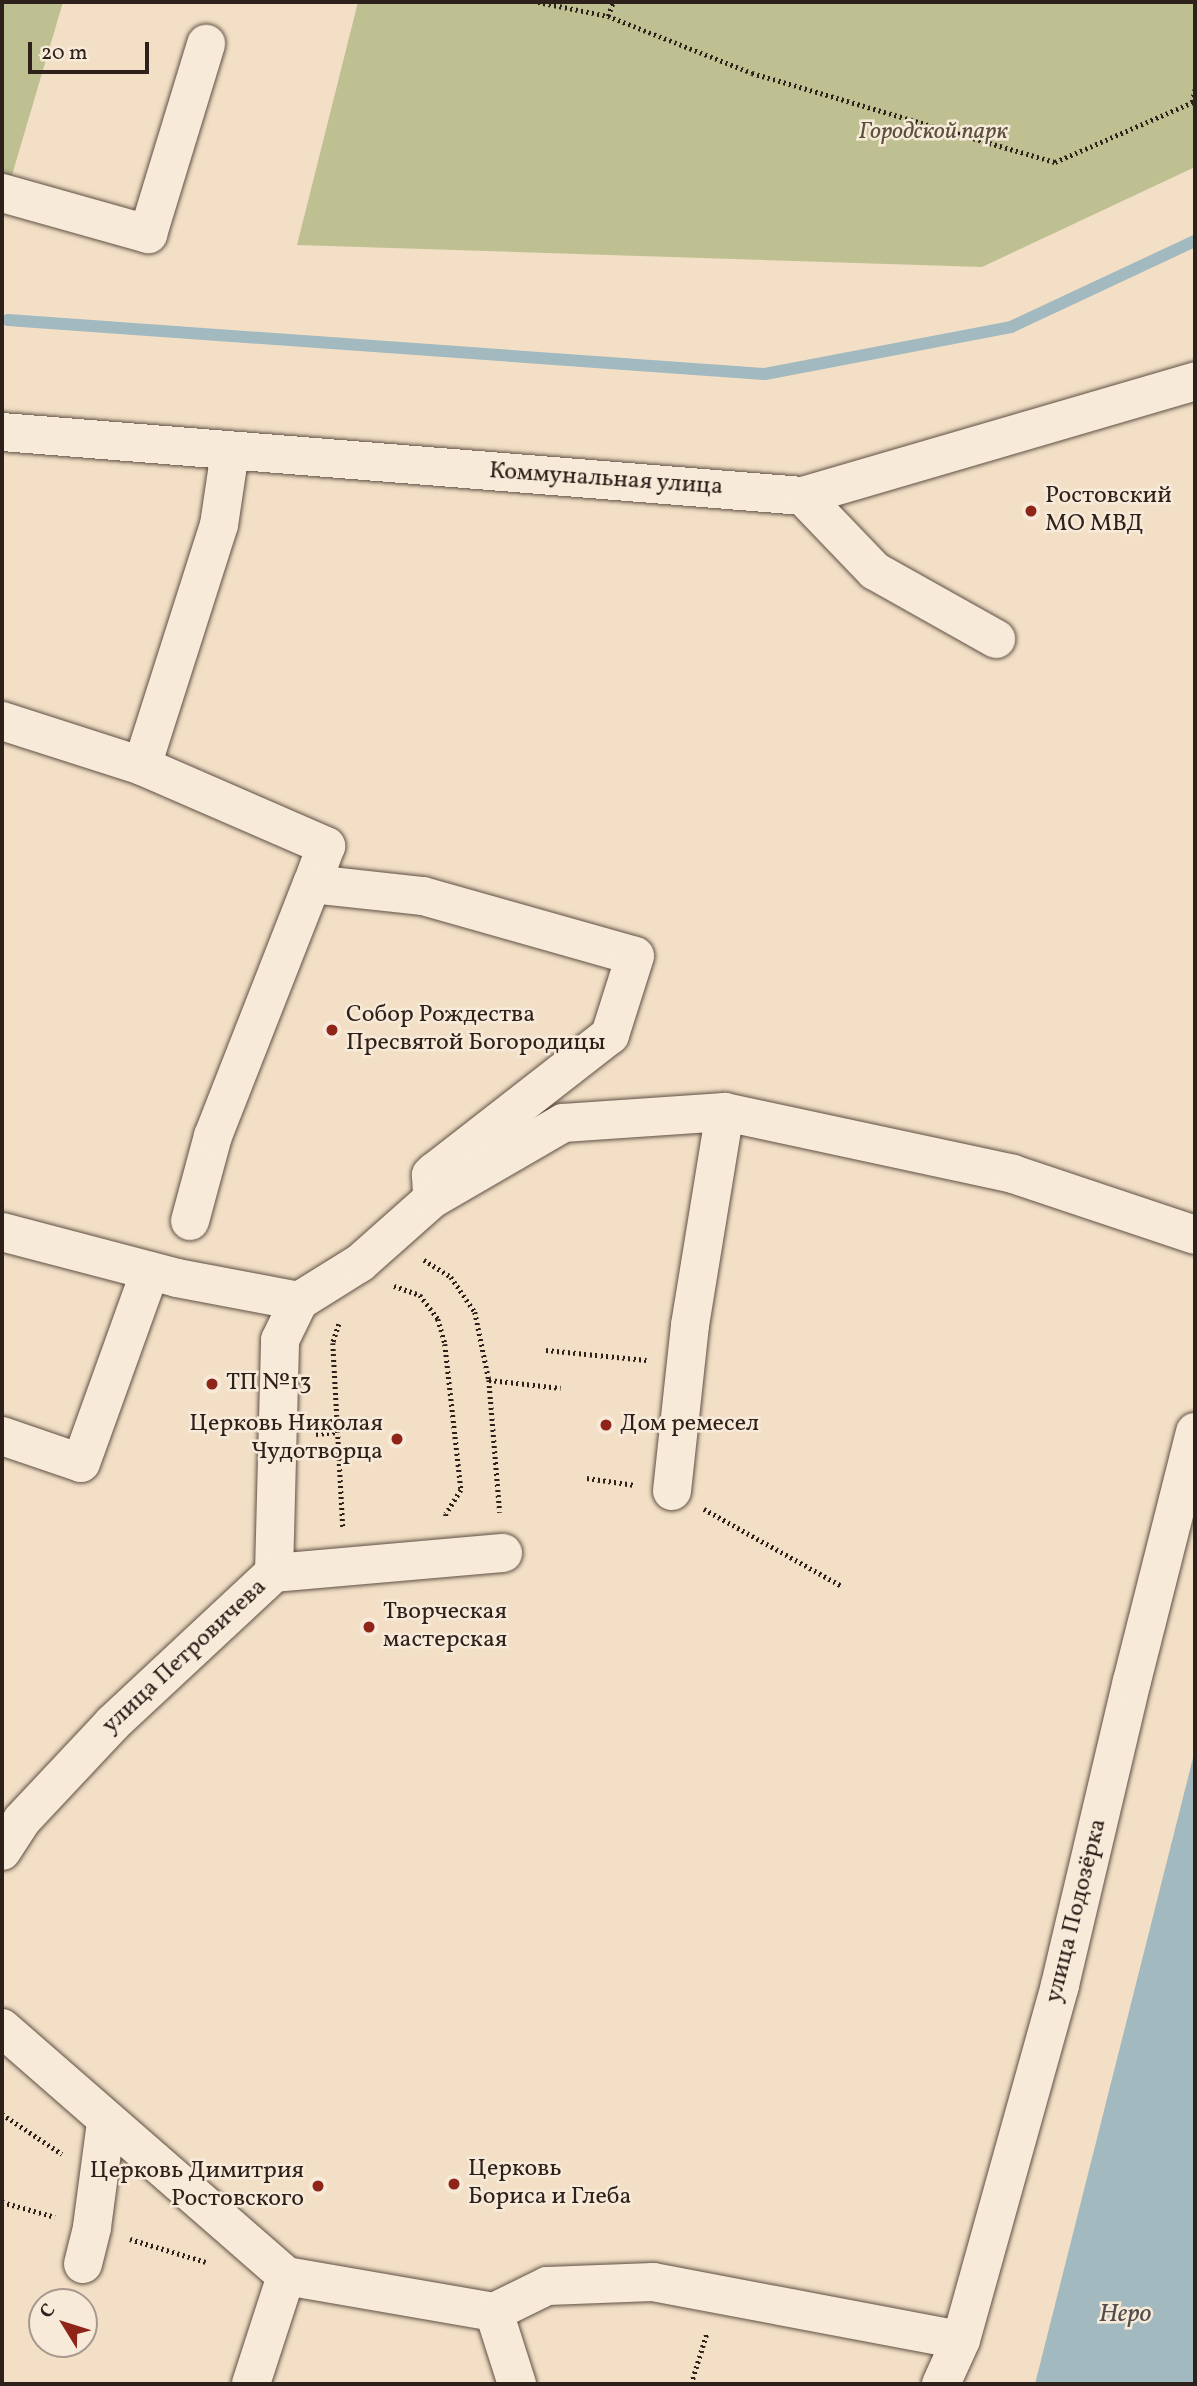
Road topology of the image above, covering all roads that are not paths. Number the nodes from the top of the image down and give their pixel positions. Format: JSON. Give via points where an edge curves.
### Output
{"nodes":[{"id":1,"x":206,"y":44,"type":"dead end"},
{"id":2,"x":2,"y":193,"type":"edge"},
{"id":3,"x":1195,"y":382,"type":"edge"},
{"id":4,"x":2,"y":432,"type":"edge"},
{"id":5,"x":230,"y":451,"type":"junction"},
{"id":6,"x":803,"y":496,"type":"junction"},
{"id":7,"x":996,"y":639,"type":"dead end"},
{"id":8,"x":2,"y":721,"type":"edge"},
{"id":9,"x":142,"y":766,"type":"junction"},
{"id":10,"x":312,"y":884,"type":"junction"},
{"id":11,"x":725,"y":1112,"type":"junction"},
{"id":12,"x":432,"y":1199,"type":"junction"},
{"id":13,"x":2,"y":1232,"type":"edge"},
{"id":14,"x":1195,"y":1235,"type":"edge"},
{"id":15,"x":163,"y":1274,"type":"junction"},
{"id":16,"x":299,"y":1301,"type":"junction"},
{"id":17,"x":1195,"y":1432,"type":"edge"},
{"id":18,"x":2,"y":1436,"type":"edge"},
{"id":19,"x":672,"y":1491,"type":"road end"},
{"id":20,"x":503,"y":1553,"type":"road end"},
{"id":21,"x":274,"y":1573,"type":"junction"},
{"id":22,"x":2,"y":1851,"type":"edge"},
{"id":23,"x":2,"y":2028,"type":"edge"},
{"id":24,"x":106,"y":2122,"type":"junction"},
{"id":25,"x":83,"y":2264,"type":"dead end"},
{"id":26,"x":286,"y":2276,"type":"junction"},
{"id":27,"x":494,"y":2312,"type":"junction"},
{"id":28,"x":961,"y":2340,"type":"junction"},
{"id":29,"x":251,"y":2384,"type":"edge"},
{"id":30,"x":517,"y":2384,"type":"edge"},
{"id":31,"x":941,"y":2384,"type":"edge"}],
"edges":[{"from":1,"to":2,"type":"street","via":[[148,234]]},
{"from":3,"to":6,"type":"street","name":"Коммунальная улица"},
{"from":4,"to":5,"type":"street","name":"Коммунальная улица"},
{"from":5,"to":6,"type":"street","name":"Коммунальная улица"},
{"from":5,"to":9,"type":"street","via":[[219,525]]},
{"from":6,"to":7,"type":"street","via":[[875,572]]},
{"from":8,"to":9,"type":"street"},
{"from":9,"to":10,"type":"street","via":[[326,846]]},
{"from":10,"to":12,"type":"street","via":[[424,896],[635,956],[610,1035],[435,1171],[431,1175]]},
{"from":10,"to":15,"type":"street","via":[[213,1136],[190,1223]]},
{"from":11,"to":12,"type":"street","via":[[563,1123]]},
{"from":11,"to":14,"type":"street","via":[[1013,1174]]},
{"from":11,"to":19,"type":"street","via":[[686,1364]]},
{"from":12,"to":16,"type":"street","via":[[373,1275]]},
{"from":13,"to":15,"type":"street"},
{"from":15,"to":16,"type":"street"},
{"from":15,"to":18,"type":"street","via":[[81,1463]]},
{"from":16,"to":21,"type":"street","via":[[280,1340]]},
{"from":17,"to":28,"type":"street","name":"улица Подозёрка","via":[[1060,1985]]},
{"from":20,"to":21,"type":"street","name":"улица Петровичева"},
{"from":21,"to":22,"type":"street","name":"улица Петровичева","via":[[113,1723],[22,1820]]},
{"from":23,"to":24,"type":"street"},
{"from":24,"to":25,"type":"street"},
{"from":24,"to":26,"type":"street"},
{"from":26,"to":27,"type":"street"},
{"from":26,"to":29,"type":"street"},
{"from":27,"to":28,"type":"street","via":[[547,2287],[653,2282]]},
{"from":27,"to":30,"type":"street"},
{"from":28,"to":31,"type":"street","name":"улица Подозёрка"}]}
